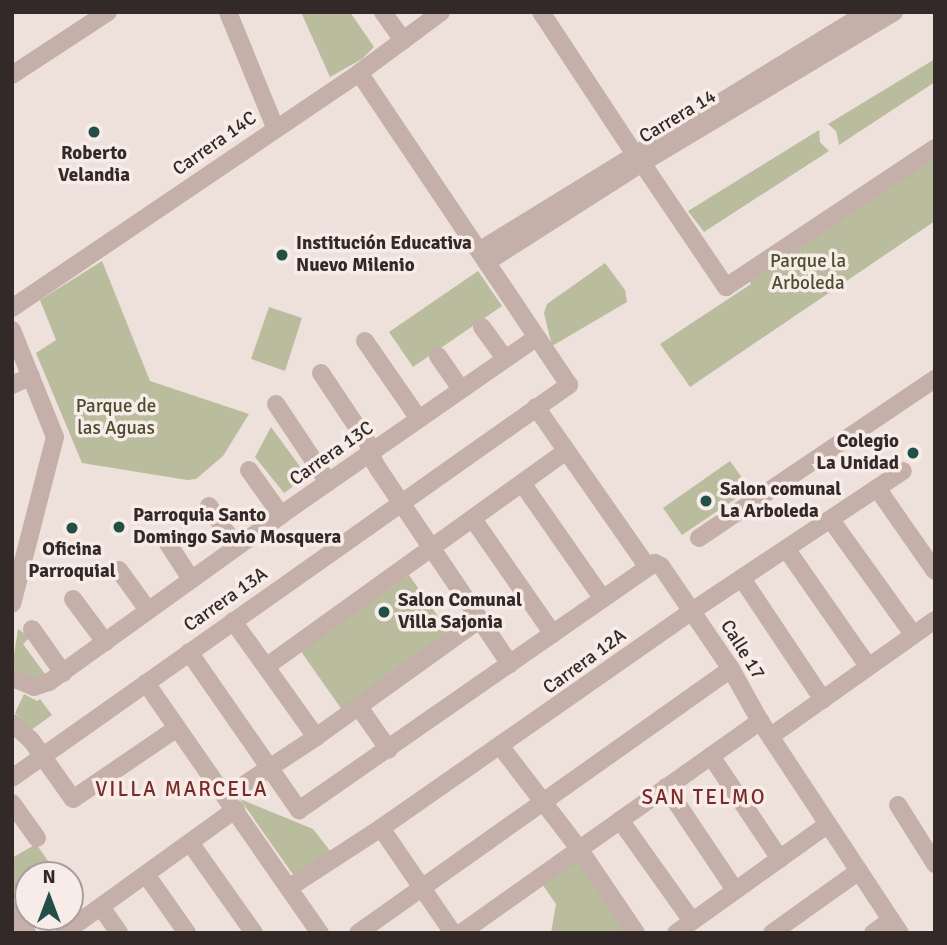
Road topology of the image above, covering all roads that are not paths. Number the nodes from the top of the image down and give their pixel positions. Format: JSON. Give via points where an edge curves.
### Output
{"nodes":[{"id":1,"x":228,"y":12,"type":"edge"},
{"id":2,"x":383,"y":12,"type":"edge"},
{"id":3,"x":441,"y":12,"type":"edge"},
{"id":4,"x":541,"y":12,"type":"edge"},
{"id":5,"x":867,"y":12,"type":"edge"},
{"id":6,"x":894,"y":12,"type":"edge"},
{"id":7,"x":97,"y":15,"type":"edge"},
{"id":8,"x":403,"y":41,"type":"junction"},
{"id":9,"x":359,"y":72,"type":"junction"},
{"id":10,"x":12,"y":75,"type":"edge"},
{"id":11,"x":275,"y":127,"type":"junction"},
{"id":12,"x":935,"y":148,"type":"edge"},
{"id":13,"x":638,"y":158,"type":"junction"},
{"id":14,"x":483,"y":257,"type":"junction"},
{"id":15,"x":12,"y":308,"type":"edge"},
{"id":16,"x":482,"y":327,"type":"dead end"},
{"id":17,"x":12,"y":330,"type":"edge"},
{"id":18,"x":536,"y":338,"type":"junction"},
{"id":19,"x":365,"y":341,"type":"dead end"},
{"id":20,"x":438,"y":356,"type":"dead end"},
{"id":21,"x":505,"y":359,"type":"junction"},
{"id":22,"x":321,"y":373,"type":"dead end"},
{"id":23,"x":31,"y":376,"type":"junction"},
{"id":24,"x":935,"y":379,"type":"edge"},
{"id":25,"x":12,"y":385,"type":"edge"},
{"id":26,"x":461,"y":389,"type":"junction"},
{"id":27,"x":276,"y":404,"type":"dead end"},
{"id":28,"x":536,"y":407,"type":"junction"},
{"id":29,"x":419,"y":419,"type":"junction"},
{"id":30,"x":373,"y":451,"type":"junction"},
{"id":31,"x":566,"y":451,"type":"junction"},
{"id":32,"x":249,"y":470,"type":"dead end"},
{"id":33,"x":903,"y":471,"type":"dead end"},
{"id":34,"x":328,"y":482,"type":"junction"},
{"id":35,"x":522,"y":483,"type":"junction"},
{"id":36,"x":877,"y":488,"type":"junction"},
{"id":37,"x":401,"y":502,"type":"junction"},
{"id":38,"x":209,"y":506,"type":"dead end"},
{"id":39,"x":281,"y":515,"type":"junction"},
{"id":40,"x":473,"y":519,"type":"junction"},
{"id":41,"x":831,"y":520,"type":"junction"},
{"id":42,"x":699,"y":538,"type":"dead end"},
{"id":43,"x":165,"y":539,"type":"dead end"},
{"id":44,"x":236,"y":547,"type":"junction"},
{"id":45,"x":433,"y":550,"type":"junction"},
{"id":46,"x":787,"y":550,"type":"junction"},
{"id":47,"x":647,"y":566,"type":"junction"},
{"id":48,"x":119,"y":570,"type":"dead end"},
{"id":49,"x":935,"y":571,"type":"edge"},
{"id":50,"x":191,"y":579,"type":"junction"},
{"id":51,"x":743,"y":580,"type":"junction"},
{"id":52,"x":73,"y":599,"type":"dead end"},
{"id":53,"x":603,"y":599,"type":"junction"},
{"id":54,"x":12,"y":604,"type":"edge"},
{"id":55,"x":148,"y":610,"type":"junction"},
{"id":56,"x":692,"y":611,"type":"junction"},
{"id":57,"x":480,"y":620,"type":"junction"},
{"id":58,"x":935,"y":620,"type":"edge"},
{"id":59,"x":233,"y":621,"type":"junction"},
{"id":60,"x":32,"y":629,"type":"dead end"},
{"id":61,"x":553,"y":634,"type":"junction"},
{"id":62,"x":913,"y":635,"type":"junction"},
{"id":63,"x":105,"y":642,"type":"junction"},
{"id":64,"x":189,"y":652,"type":"junction"},
{"id":65,"x":510,"y":664,"type":"junction"},
{"id":66,"x":267,"y":666,"type":"junction"},
{"id":67,"x":868,"y":666,"type":"junction"},
{"id":68,"x":731,"y":669,"type":"junction"},
{"id":69,"x":63,"y":673,"type":"junction"},
{"id":70,"x":12,"y":678,"type":"edge"},
{"id":71,"x":146,"y":683,"type":"junction"},
{"id":72,"x":823,"y":700,"type":"junction"},
{"id":73,"x":359,"y":707,"type":"junction"},
{"id":74,"x":760,"y":721,"type":"junction"},
{"id":75,"x":12,"y":723,"type":"edge"},
{"id":76,"x":177,"y":728,"type":"junction"},
{"id":77,"x":771,"y":736,"type":"junction"},
{"id":78,"x":316,"y":737,"type":"junction"},
{"id":79,"x":501,"y":747,"type":"junction"},
{"id":80,"x":389,"y":750,"type":"junction"},
{"id":81,"x":43,"y":755,"type":"junction"},
{"id":82,"x":710,"y":756,"type":"junction"},
{"id":83,"x":271,"y":768,"type":"junction"},
{"id":84,"x":12,"y":778,"type":"edge"},
{"id":85,"x":666,"y":787,"type":"junction"},
{"id":86,"x":542,"y":801,"type":"junction"},
{"id":87,"x":231,"y":802,"type":"junction"},
{"id":88,"x":12,"y":803,"type":"edge"},
{"id":89,"x":898,"y":805,"type":"dead end"},
{"id":90,"x":620,"y":820,"type":"junction"},
{"id":91,"x":828,"y":824,"type":"junction"},
{"id":92,"x":381,"y":828,"type":"junction"},
{"id":93,"x":37,"y":838,"type":"dead end"},
{"id":94,"x":191,"y":844,"type":"junction"},
{"id":95,"x":580,"y":850,"type":"junction"},
{"id":96,"x":780,"y":859,"type":"junction"},
{"id":97,"x":935,"y":864,"type":"edge"},
{"id":98,"x":859,"y":871,"type":"junction"},
{"id":99,"x":146,"y":876,"type":"junction"},
{"id":100,"x":290,"y":887,"type":"junction"},
{"id":101,"x":422,"y":887,"type":"junction"},
{"id":102,"x":735,"y":890,"type":"junction"},
{"id":103,"x":101,"y":907,"type":"junction"},
{"id":104,"x":12,"y":911,"type":"edge"},
{"id":105,"x":692,"y":921,"type":"junction"},
{"id":106,"x":896,"y":926,"type":"edge"},
{"id":107,"x":27,"y":933,"type":"edge"},
{"id":108,"x":64,"y":933,"type":"edge"},
{"id":109,"x":119,"y":933,"type":"edge"},
{"id":110,"x":187,"y":933,"type":"edge"},
{"id":111,"x":254,"y":933,"type":"edge"},
{"id":112,"x":320,"y":933,"type":"edge"},
{"id":113,"x":358,"y":933,"type":"edge"},
{"id":114,"x":453,"y":933,"type":"edge"},
{"id":115,"x":461,"y":933,"type":"edge"},
{"id":116,"x":636,"y":933,"type":"edge"},
{"id":117,"x":676,"y":933,"type":"edge"},
{"id":118,"x":772,"y":933,"type":"edge"},
{"id":119,"x":873,"y":933,"type":"edge"}],
"edges":[{"from":1,"to":11,"type":"street"},
{"from":2,"to":8,"type":"street"},
{"from":3,"to":8,"type":"street","name":"Carrera 14C"},
{"from":4,"to":13,"type":"street"},
{"from":5,"to":13,"type":"street","name":"Carrera 14"},
{"from":6,"to":13,"type":"street","name":"Carrera 14"},
{"from":7,"to":10,"type":"street"},
{"from":8,"to":9,"type":"street","name":"Carrera 14C"},
{"from":9,"to":11,"type":"street","name":"Carrera 14C"},
{"from":9,"to":14,"type":"street"},
{"from":11,"to":15,"type":"street","name":"Carrera 14C"},
{"from":12,"to":13,"type":"street","via":[[726,287]]},
{"from":13,"to":14,"type":"street","name":"Carrera 14"},
{"from":14,"to":18,"type":"street"},
{"from":16,"to":21,"type":"street"},
{"from":17,"to":23,"type":"street"},
{"from":18,"to":21,"type":"street","name":"Carrera 13C"},
{"from":18,"to":28,"type":"street","name":"Carrera 13A","via":[[569,385]]},
{"from":19,"to":29,"type":"street"},
{"from":20,"to":26,"type":"street"},
{"from":21,"to":26,"type":"street","name":"Carrera 13C"},
{"from":22,"to":30,"type":"street"},
{"from":23,"to":25,"type":"street"},
{"from":23,"to":54,"type":"street","via":[[55,437]]},
{"from":24,"to":42,"type":"street"},
{"from":26,"to":29,"type":"street","name":"Carrera 13C"},
{"from":27,"to":34,"type":"street"},
{"from":28,"to":31,"type":"street","name":"Calle 17"},
{"from":28,"to":37,"type":"street","name":"Carrera 13A"},
{"from":29,"to":30,"type":"street","name":"Carrera 13C"},
{"from":30,"to":34,"type":"street","name":"Carrera 13C"},
{"from":30,"to":37,"type":"street","via":[[373,460]]},
{"from":31,"to":35,"type":"street"},
{"from":31,"to":47,"type":"street","name":"Calle 17"},
{"from":32,"to":39,"type":"street"},
{"from":33,"to":36,"type":"street","name":"Carrera 12A"},
{"from":34,"to":39,"type":"street","name":"Carrera 13C"},
{"from":35,"to":40,"type":"street"},
{"from":35,"to":53,"type":"street"},
{"from":36,"to":41,"type":"street","name":"Carrera 12A"},
{"from":36,"to":49,"type":"street"},
{"from":37,"to":45,"type":"street"},
{"from":37,"to":59,"type":"street","name":"Carrera 13A"},
{"from":38,"to":44,"type":"street"},
{"from":39,"to":44,"type":"street","name":"Carrera 13C"},
{"from":40,"to":45,"type":"street"},
{"from":40,"to":61,"type":"street"},
{"from":41,"to":46,"type":"street","name":"Carrera 12A"},
{"from":41,"to":62,"type":"street"},
{"from":43,"to":50,"type":"street"},
{"from":44,"to":50,"type":"street","name":"Carrera 13C"},
{"from":45,"to":57,"type":"street"},
{"from":45,"to":66,"type":"street"},
{"from":46,"to":51,"type":"street","name":"Carrera 12A"},
{"from":46,"to":67,"type":"street"},
{"from":47,"to":53,"type":"street"},
{"from":47,"to":56,"type":"street","name":"Calle 17","via":[[661,566]]},
{"from":48,"to":55,"type":"street"},
{"from":50,"to":55,"type":"street","name":"Carrera 13C"},
{"from":51,"to":56,"type":"street","name":"Carrera 12A"},
{"from":51,"to":72,"type":"street"},
{"from":52,"to":63,"type":"street"},
{"from":53,"to":61,"type":"street"},
{"from":55,"to":63,"type":"street","name":"Carrera 13C"},
{"from":56,"to":68,"type":"street","name":"Calle 17"},
{"from":56,"to":79,"type":"street","name":"Carrera 12A"},
{"from":57,"to":65,"type":"street"},
{"from":57,"to":73,"type":"street"},
{"from":58,"to":62,"type":"street"},
{"from":59,"to":64,"type":"street","name":"Carrera 13A"},
{"from":59,"to":66,"type":"street"},
{"from":60,"to":69,"type":"street"},
{"from":61,"to":65,"type":"street"},
{"from":62,"to":67,"type":"street"},
{"from":63,"to":69,"type":"street","name":"Carrera 13C"},
{"from":64,"to":71,"type":"street","name":"Carrera 13A"},
{"from":64,"to":83,"type":"street"},
{"from":65,"to":80,"type":"street"},
{"from":66,"to":78,"type":"street"},
{"from":67,"to":72,"type":"street"},
{"from":68,"to":74,"type":"street","name":"Calle 17"},
{"from":68,"to":86,"type":"street"},
{"from":69,"to":70,"type":"street","name":"Carrera 13C","via":[[34,687]]},
{"from":71,"to":76,"type":"street"},
{"from":71,"to":81,"type":"street","name":"Carrera 13A"},
{"from":72,"to":77,"type":"street"},
{"from":73,"to":78,"type":"street"},
{"from":73,"to":80,"type":"street"},
{"from":74,"to":77,"type":"street","name":"Calle 17"},
{"from":74,"to":82,"type":"street"},
{"from":75,"to":81,"type":"street"},
{"from":76,"to":81,"type":"street","via":[[73,799]]},
{"from":76,"to":87,"type":"street"},
{"from":77,"to":91,"type":"street","name":"Calle 17"},
{"from":78,"to":83,"type":"street"},
{"from":79,"to":86,"type":"street"},
{"from":79,"to":92,"type":"street","name":"Carrera 12A"},
{"from":80,"to":83,"type":"street","via":[[299,810]]},
{"from":81,"to":84,"type":"street","name":"Carrera 13A"},
{"from":82,"to":85,"type":"street"},
{"from":82,"to":96,"type":"street"},
{"from":83,"to":87,"type":"street"},
{"from":85,"to":90,"type":"street"},
{"from":85,"to":102,"type":"street"},
{"from":86,"to":95,"type":"street"},
{"from":86,"to":101,"type":"street"},
{"from":87,"to":94,"type":"street"},
{"from":87,"to":100,"type":"street"},
{"from":88,"to":93,"type":"street"},
{"from":89,"to":97,"type":"street"},
{"from":90,"to":95,"type":"street"},
{"from":90,"to":105,"type":"street"},
{"from":91,"to":96,"type":"street"},
{"from":91,"to":98,"type":"street","name":"Calle 17"},
{"from":92,"to":100,"type":"street","name":"Carrera 12A"},
{"from":92,"to":101,"type":"street"},
{"from":94,"to":99,"type":"street"},
{"from":94,"to":111,"type":"street"},
{"from":95,"to":115,"type":"street"},
{"from":95,"to":116,"type":"street"},
{"from":96,"to":102,"type":"street"},
{"from":98,"to":106,"type":"street","name":"Calle 17"},
{"from":98,"to":118,"type":"street"},
{"from":99,"to":103,"type":"street"},
{"from":99,"to":110,"type":"street"},
{"from":100,"to":112,"type":"street"},
{"from":101,"to":113,"type":"street"},
{"from":101,"to":114,"type":"street"},
{"from":102,"to":105,"type":"street"},
{"from":103,"to":108,"type":"street"},
{"from":103,"to":109,"type":"street"},
{"from":104,"to":107,"type":"street"},
{"from":105,"to":117,"type":"street"},
{"from":106,"to":119,"type":"street"}]}
